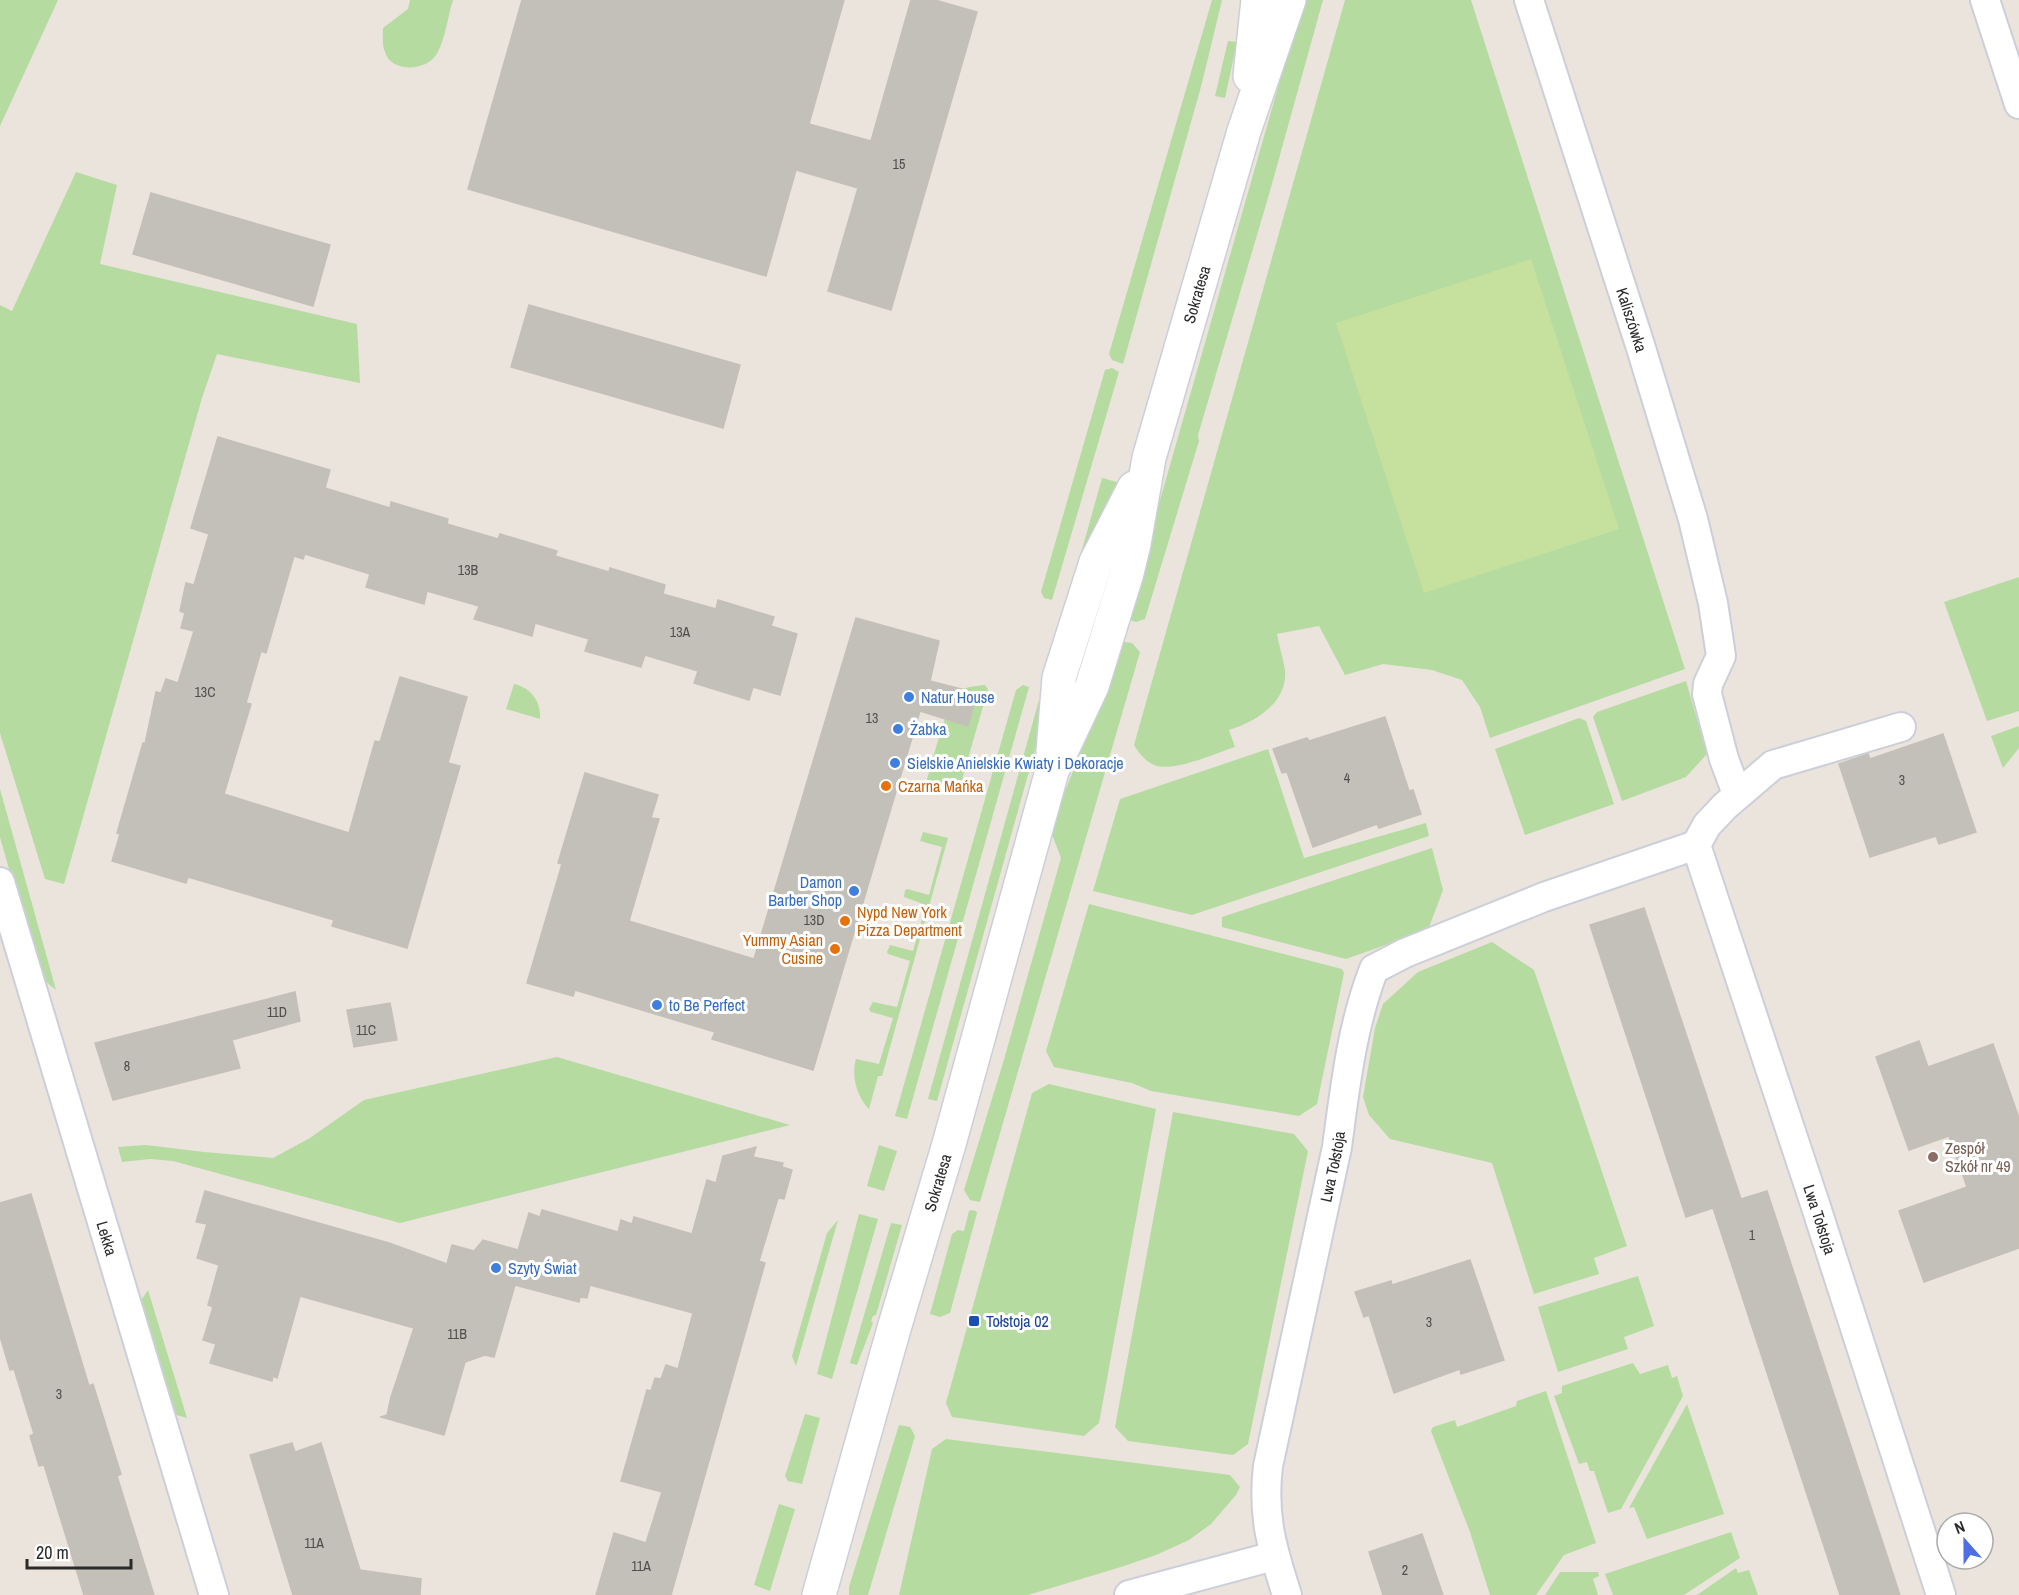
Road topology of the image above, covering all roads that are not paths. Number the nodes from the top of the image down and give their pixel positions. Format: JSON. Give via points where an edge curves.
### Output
{"nodes":[{"id":1,"x":1258,"y":0,"type":"edge"},
{"id":2,"x":1289,"y":0,"type":"edge"},
{"id":3,"x":1529,"y":0,"type":"edge"},
{"id":4,"x":1984,"y":0,"type":"edge"},
{"id":5,"x":2008,"y":39,"type":"edge"},
{"id":6,"x":2019,"y":104,"type":"edge"},
{"id":7,"x":1244,"y":131,"type":"junction"},
{"id":8,"x":1901,"y":727,"type":"dead end"},
{"id":9,"x":1737,"y":794,"type":"junction"},
{"id":10,"x":1696,"y":845,"type":"junction"},
{"id":11,"x":0,"y":882,"type":"edge"},
{"id":12,"x":1274,"y":1556,"type":"junction"},
{"id":13,"x":214,"y":1595,"type":"edge"},
{"id":14,"x":819,"y":1595,"type":"edge"},
{"id":15,"x":1129,"y":1595,"type":"edge"},
{"id":16,"x":1287,"y":1595,"type":"edge"},
{"id":17,"x":1941,"y":1595,"type":"edge"}],
"edges":[{"from":1,"to":7,"type":"street","name":"Sokratesa"},
{"from":2,"to":7,"type":"street","name":"Sokratesa"},
{"from":3,"to":9,"type":"street","name":"Kaliszówka","via":[[1693,519],[1720,644],[1721,659],[1710,678],[1707,694]]},
{"from":4,"to":5,"type":"street"},
{"from":5,"to":6,"type":"street"},
{"from":7,"to":14,"type":"street","name":"Sokratesa","via":[[1149,458],[1096,562],[1059,678],[1052,771]]},
{"from":8,"to":9,"type":"street","via":[[1773,765]]},
{"from":9,"to":10,"type":"street","via":[[1707,825]]},
{"from":10,"to":12,"type":"street","name":"Lwa Tołstoja","via":[[1544,897],[1374,969],[1364,994],[1336,1147],[1268,1466],[1266,1514]]},
{"from":10,"to":17,"type":"street","name":"Lwa Tołstoja"},
{"from":11,"to":13,"type":"street","name":"Lekka"},
{"from":12,"to":15,"type":"street"},
{"from":12,"to":16,"type":"street","name":"Lwa Tołstoja"}]}
